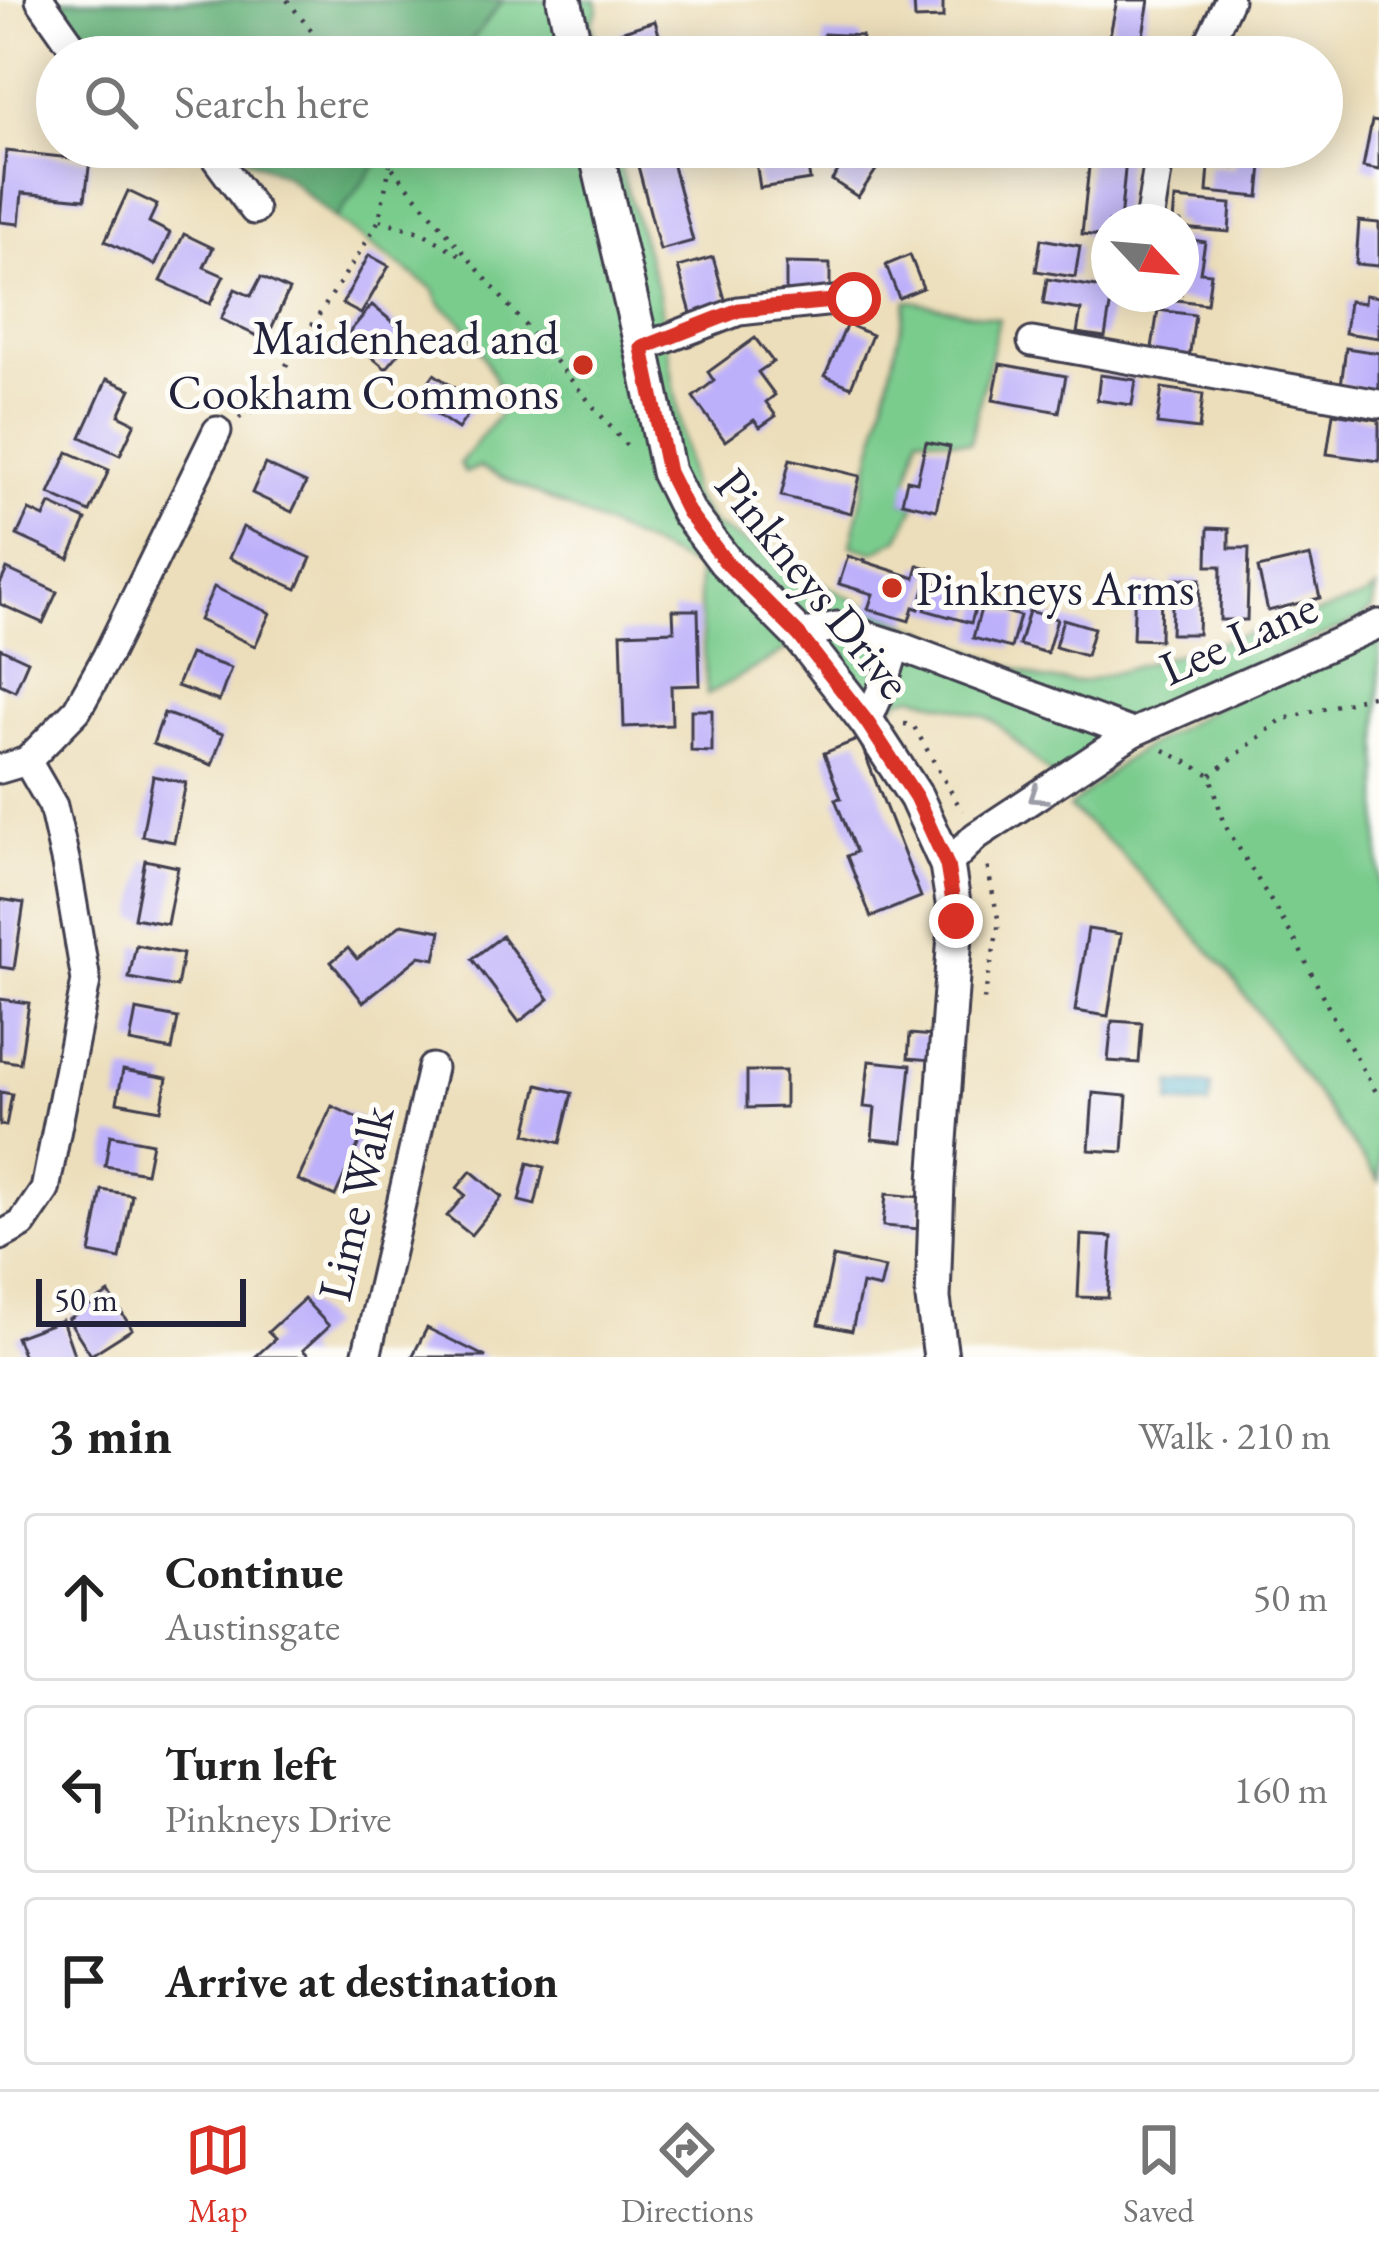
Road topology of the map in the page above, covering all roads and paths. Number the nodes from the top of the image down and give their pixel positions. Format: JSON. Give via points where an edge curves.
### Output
{"nodes":[{"id":1,"x":40,"y":0,"type":"edge"},
{"id":2,"x":286,"y":0,"type":"edge"},
{"id":3,"x":564,"y":0,"type":"edge"},
{"id":4,"x":1229,"y":0,"type":"edge"},
{"id":5,"x":65,"y":36,"type":"edge"},
{"id":6,"x":315,"y":36,"type":"edge"},
{"id":7,"x":572,"y":36,"type":"edge"},
{"id":8,"x":1212,"y":36,"type":"edge"},
{"id":9,"x":223,"y":168,"type":"edge"},
{"id":10,"x":389,"y":168,"type":"edge"},
{"id":11,"x":392,"y":168,"type":"edge"},
{"id":12,"x":600,"y":168,"type":"edge"},
{"id":13,"x":1158,"y":168,"type":"edge"},
{"id":14,"x":1152,"y":204,"type":"edge"},
{"id":15,"x":254,"y":210,"type":"dead end"},
{"id":16,"x":379,"y":220,"type":"junction"},
{"id":17,"x":467,"y":259,"type":"junction"},
{"id":18,"x":854,"y":299,"type":"dead end"},
{"id":19,"x":1032,"y":343,"type":"dead end"},
{"id":20,"x":642,"y":348,"type":"junction"},
{"id":21,"x":1379,"y":404,"type":"edge"},
{"id":22,"x":217,"y":431,"type":"joint"},
{"id":23,"x":668,"y":472,"type":"junction"},
{"id":24,"x":868,"y":550,"type":"dead end"},
{"id":25,"x":864,"y":561,"type":"dead end"},
{"id":26,"x":1379,"y":625,"type":"edge"},
{"id":27,"x":799,"y":635,"type":"junction"},
{"id":28,"x":896,"y":644,"type":"junction"},
{"id":29,"x":1379,"y":694,"type":"edge"},
{"id":30,"x":867,"y":722,"type":"junction"},
{"id":31,"x":1132,"y":733,"type":"junction"},
{"id":32,"x":14,"y":765,"type":"edge"},
{"id":33,"x":1210,"y":775,"type":"junction"},
{"id":34,"x":947,"y":865,"type":"junction"},
{"id":35,"x":432,"y":1069,"type":"dead end"},
{"id":36,"x":1379,"y":1097,"type":"edge"},
{"id":37,"x":0,"y":1236,"type":"edge"},
{"id":38,"x":366,"y":1357,"type":"edge"},
{"id":39,"x":941,"y":1357,"type":"edge"}],
"edges":[{"from":1,"to":5,"type":"street"},
{"from":2,"to":6,"type":"path"},
{"from":3,"to":7,"type":"street"},
{"from":4,"to":8,"type":"street"},
{"from":9,"to":15,"type":"street"},
{"from":10,"to":16,"type":"path"},
{"from":11,"to":17,"type":"path"},
{"from":12,"to":20,"type":"street","name":"Pinkneys Drive"},
{"from":13,"to":14,"type":"street"},
{"from":16,"to":17,"type":"path"},
{"from":16,"to":22,"type":"path","via":[[259,407]]},
{"from":17,"to":23,"type":"path","via":[[625,444]]},
{"from":18,"to":20,"type":"street","via":[[739,310]]},
{"from":19,"to":21,"type":"street"},
{"from":20,"to":23,"type":"street","name":"Pinkneys Drive"},
{"from":22,"to":32,"type":"street","via":[[87,692]]},
{"from":23,"to":27,"type":"street","name":"Pinkneys Drive","via":[[725,561]]},
{"from":24,"to":25,"type":"path"},
{"from":26,"to":31,"type":"street","name":"Lee Lane"},
{"from":27,"to":28,"type":"street","name":"Lee Lane","via":[[837,626]]},
{"from":27,"to":30,"type":"street","name":"Pinkneys Drive"},
{"from":28,"to":30,"type":"street"},
{"from":28,"to":31,"type":"street","name":"Lee Lane"},
{"from":29,"to":33,"type":"path","via":[[1281,720]]},
{"from":30,"to":34,"type":"street","name":"Pinkneys Drive","via":[[916,797]]},
{"from":31,"to":33,"type":"path"},
{"from":31,"to":34,"type":"street","name":"Lee Lane","one_way":true,"via":[[976,836]]},
{"from":32,"to":37,"type":"street","via":[[53,806],[86,981],[45,1190],[22,1224]]},
{"from":33,"to":36,"type":"path","via":[[1223,822]]},
{"from":34,"to":39,"type":"street","name":"Pinkneys Drive","via":[[956,921],[937,1182],[933,1299]]},
{"from":35,"to":38,"type":"street","name":"Lime Walk"}]}
